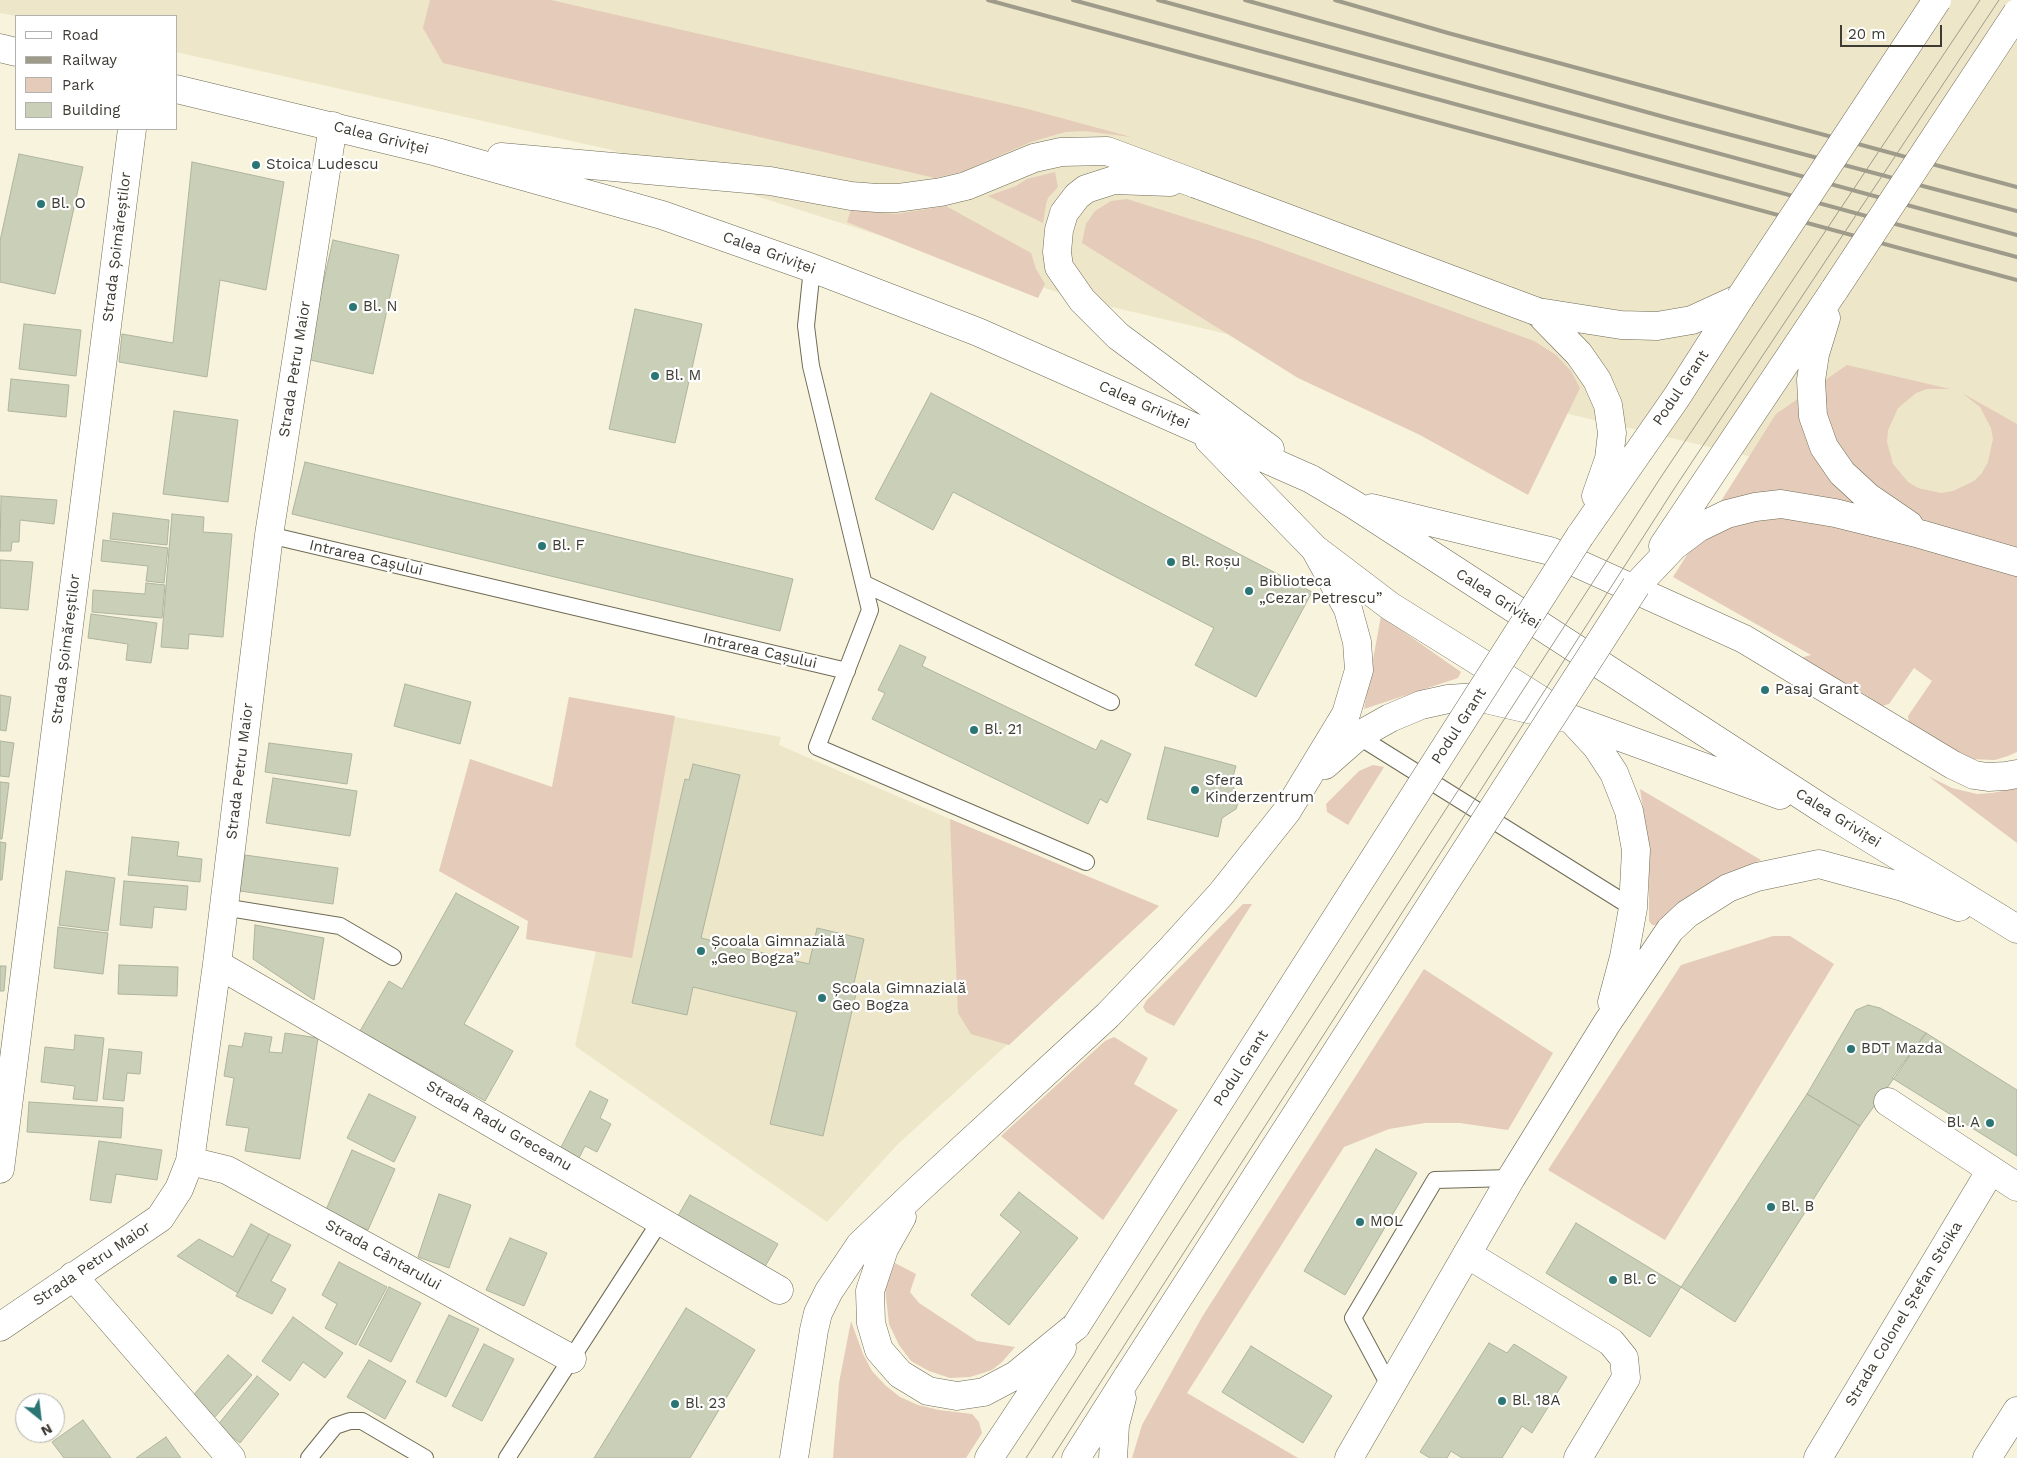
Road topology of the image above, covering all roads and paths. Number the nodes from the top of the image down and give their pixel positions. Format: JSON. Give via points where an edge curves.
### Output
{"nodes":[{"id":1,"x":1937,"y":0,"type":"edge"},
{"id":2,"x":2017,"y":13,"type":"edge"},
{"id":3,"x":0,"y":48,"type":"edge"},
{"id":4,"x":15,"y":52,"type":"edge"},
{"id":5,"x":178,"y":89,"type":"edge"},
{"id":6,"x":333,"y":126,"type":"junction"},
{"id":7,"x":132,"y":130,"type":"edge"},
{"id":8,"x":437,"y":152,"type":"junction"},
{"id":9,"x":1196,"y":184,"type":"junction"},
{"id":10,"x":812,"y":268,"type":"junction"},
{"id":11,"x":1835,"y":288,"type":"junction"},
{"id":12,"x":1740,"y":298,"type":"junction"},
{"id":13,"x":1538,"y":312,"type":"junction"},
{"id":14,"x":1199,"y":429,"type":"junction"},
{"id":15,"x":1311,"y":479,"type":"junction"},
{"id":16,"x":1353,"y":504,"type":"junction"},
{"id":17,"x":1920,"y":534,"type":"junction"},
{"id":18,"x":269,"y":535,"type":"junction"},
{"id":19,"x":1580,"y":536,"type":"junction"},
{"id":20,"x":1315,"y":549,"type":"junction"},
{"id":21,"x":2017,"y":562,"type":"edge"},
{"id":22,"x":865,"y":584,"type":"junction"},
{"id":23,"x":1636,"y":586,"type":"junction"},
{"id":24,"x":847,"y":672,"type":"junction"},
{"id":25,"x":1111,"y":702,"type":"dead end"},
{"id":26,"x":1572,"y":719,"type":"junction"},
{"id":27,"x":1358,"y":736,"type":"junction"},
{"id":28,"x":2017,"y":774,"type":"edge"},
{"id":29,"x":1307,"y":781,"type":"junction"},
{"id":30,"x":1829,"y":813,"type":"junction"},
{"id":31,"x":1086,"y":862,"type":"dead end"},
{"id":32,"x":223,"y":907,"type":"junction"},
{"id":33,"x":1633,"y":908,"type":"junction"},
{"id":34,"x":2013,"y":927,"type":"edge"},
{"id":35,"x":393,"y":957,"type":"dead end"},
{"id":36,"x":217,"y":964,"type":"junction"},
{"id":37,"x":1607,"y":1023,"type":"junction"},
{"id":38,"x":1888,"y":1102,"type":"dead end"},
{"id":39,"x":190,"y":1161,"type":"junction"},
{"id":40,"x":0,"y":1169,"type":"edge"},
{"id":41,"x":1991,"y":1170,"type":"junction"},
{"id":42,"x":1511,"y":1178,"type":"junction"},
{"id":43,"x":2017,"y":1187,"type":"edge"},
{"id":44,"x":918,"y":1190,"type":"junction"},
{"id":45,"x":661,"y":1220,"type":"junction"},
{"id":46,"x":1467,"y":1254,"type":"junction"},
{"id":47,"x":74,"y":1276,"type":"junction"},
{"id":48,"x":779,"y":1290,"type":"dead end"},
{"id":49,"x":1076,"y":1326,"type":"junction"},
{"id":50,"x":0,"y":1327,"type":"edge"},
{"id":51,"x":572,"y":1359,"type":"junction"},
{"id":52,"x":1128,"y":1376,"type":"junction"},
{"id":53,"x":1390,"y":1387,"type":"junction"},
{"id":54,"x":2017,"y":1411,"type":"edge"},
{"id":55,"x":231,"y":1458,"type":"edge"},
{"id":56,"x":309,"y":1458,"type":"edge"},
{"id":57,"x":425,"y":1458,"type":"edge"},
{"id":58,"x":507,"y":1458,"type":"edge"},
{"id":59,"x":794,"y":1458,"type":"edge"},
{"id":60,"x":989,"y":1458,"type":"edge"},
{"id":61,"x":1076,"y":1458,"type":"edge"},
{"id":62,"x":1113,"y":1458,"type":"edge"},
{"id":63,"x":1349,"y":1458,"type":"edge"},
{"id":64,"x":1578,"y":1458,"type":"edge"},
{"id":65,"x":1818,"y":1458,"type":"edge"},
{"id":66,"x":1987,"y":1458,"type":"edge"}],
"edges":[{"from":1,"to":12,"type":"main road","name":"Podul Grant","bridge":true},
{"from":2,"to":11,"type":"main road","bridge":true},
{"from":3,"to":4,"type":"main road"},
{"from":5,"to":6,"type":"main road","name":"Calea Griviței"},
{"from":6,"to":8,"type":"main road","name":"Calea Griviței"},
{"from":6,"to":18,"type":"main road","name":"Strada Petru Maior"},
{"from":7,"to":40,"type":"main road","name":"Strada Șoimăreștilor"},
{"from":8,"to":9,"type":"main road","via":[[770,180],[851,196],[884,198],[925,195],[958,188],[1061,152],[1107,151]]},
{"from":8,"to":10,"type":"main road","name":"Calea Griviței","via":[[662,215]]},
{"from":9,"to":13,"type":"main road","bridge":true},
{"from":9,"to":15,"type":"main road","via":[[1114,180],[1086,189],[1070,202],[1061,221],[1057,252],[1059,267],[1082,300],[1118,336]]},
{"from":10,"to":14,"type":"main road","name":"Calea Griviței","via":[[978,332]]},
{"from":10,"to":22,"type":"lane","via":[[806,326],[811,366]]},
{"from":11,"to":17,"type":"main road","via":[[1815,354],[1811,380],[1813,416],[1824,447],[1842,473]]},
{"from":11,"to":23,"type":"main road"},
{"from":12,"to":13,"type":"main road","via":[[1692,320],[1657,326],[1621,325]]},
{"from":12,"to":19,"type":"main road","name":"Podul Grant","via":[[1676,398]]},
{"from":13,"to":19,"type":"main road","via":[[1579,354],[1597,380],[1608,405],[1612,433],[1609,459]]},
{"from":14,"to":15,"type":"main road","name":"Calea Griviței"},
{"from":14,"to":20,"type":"main road"},
{"from":15,"to":16,"type":"main road","name":"Calea Griviței"},
{"from":16,"to":28,"type":"main road","via":[[1550,551],[1744,639],[1953,765],[1981,776]]},
{"from":16,"to":30,"type":"main road","name":"Calea Griviței"},
{"from":17,"to":21,"type":"main road"},
{"from":17,"to":23,"type":"main road","via":[[1806,507],[1781,504],[1755,507],[1727,514],[1698,528],[1674,546]]},
{"from":18,"to":24,"type":"lane","name":"Intrarea Cașului"},
{"from":18,"to":32,"type":"main road","name":"Strada Petru Maior"},
{"from":19,"to":49,"type":"main road","name":"Podul Grant","bridge":true},
{"from":20,"to":26,"type":"main road","via":[[1390,606]]},
{"from":20,"to":29,"type":"main road","via":[[1348,609],[1357,642],[1359,670],[1346,714]]},
{"from":22,"to":24,"type":"lane","via":[[870,610]]},
{"from":22,"to":25,"type":"lane"},
{"from":23,"to":52,"type":"main road","bridge":true},
{"from":24,"to":31,"type":"lane","via":[[817,747]]},
{"from":26,"to":27,"type":"main road","via":[[1477,697],[1448,699],[1421,705]]},
{"from":26,"to":30,"type":"main road"},
{"from":26,"to":33,"type":"main road","via":[[1597,747],[1614,773],[1628,811],[1636,850]]},
{"from":27,"to":29,"type":"main road"},
{"from":27,"to":33,"type":"lane"},
{"from":29,"to":44,"type":"main road","via":[[1248,861],[1172,948],[1108,1015]]},
{"from":30,"to":34,"type":"main road","name":"Calea Griviței"},
{"from":32,"to":35,"type":"lane","via":[[340,926]]},
{"from":32,"to":36,"type":"main road","name":"Strada Petru Maior"},
{"from":33,"to":37,"type":"main road"},
{"from":34,"to":37,"type":"main road","via":[[1903,887],[1819,864],[1783,870],[1728,888],[1687,914],[1670,930]]},
{"from":36,"to":39,"type":"main road","name":"Strada Petru Maior"},
{"from":36,"to":45,"type":"main road","name":"Strada Radu Greceanu"},
{"from":37,"to":42,"type":"main road"},
{"from":38,"to":41,"type":"main road"},
{"from":39,"to":47,"type":"main road","name":"Strada Petru Maior","via":[[179,1189],[160,1218]]},
{"from":39,"to":51,"type":"main road","name":"Strada Cântarului","via":[[227,1170]]},
{"from":41,"to":43,"type":"main road"},
{"from":41,"to":65,"type":"main road","name":"Strada Colonel Ștefan Stoika"},
{"from":42,"to":46,"type":"main road"},
{"from":42,"to":53,"type":"lane","via":[[1435,1180],[1353,1318]]},
{"from":44,"to":49,"type":"main road","via":[[884,1249],[870,1292],[871,1323],[880,1350],[900,1374],[928,1391],[957,1396],[984,1392],[1016,1375]]},
{"from":44,"to":59,"type":"main road","via":[[860,1245],[829,1290],[818,1313]]},
{"from":45,"to":48,"type":"main road","name":"Strada Radu Greceanu"},
{"from":45,"to":51,"type":"lane"},
{"from":46,"to":53,"type":"main road"},
{"from":46,"to":64,"type":"main road","via":[[1611,1342],[1624,1358],[1626,1378]]},
{"from":47,"to":50,"type":"main road","name":"Strada Petru Maior"},
{"from":47,"to":55,"type":"main road"},
{"from":49,"to":60,"type":"main road","name":"Podul Grant"},
{"from":51,"to":58,"type":"lane"},
{"from":52,"to":61,"type":"main road"},
{"from":52,"to":62,"type":"main road","via":[[1115,1424]]},
{"from":53,"to":63,"type":"main road"},
{"from":54,"to":66,"type":"main road"},
{"from":56,"to":57,"type":"lane","via":[[335,1426],[350,1421],[362,1421]]}]}
